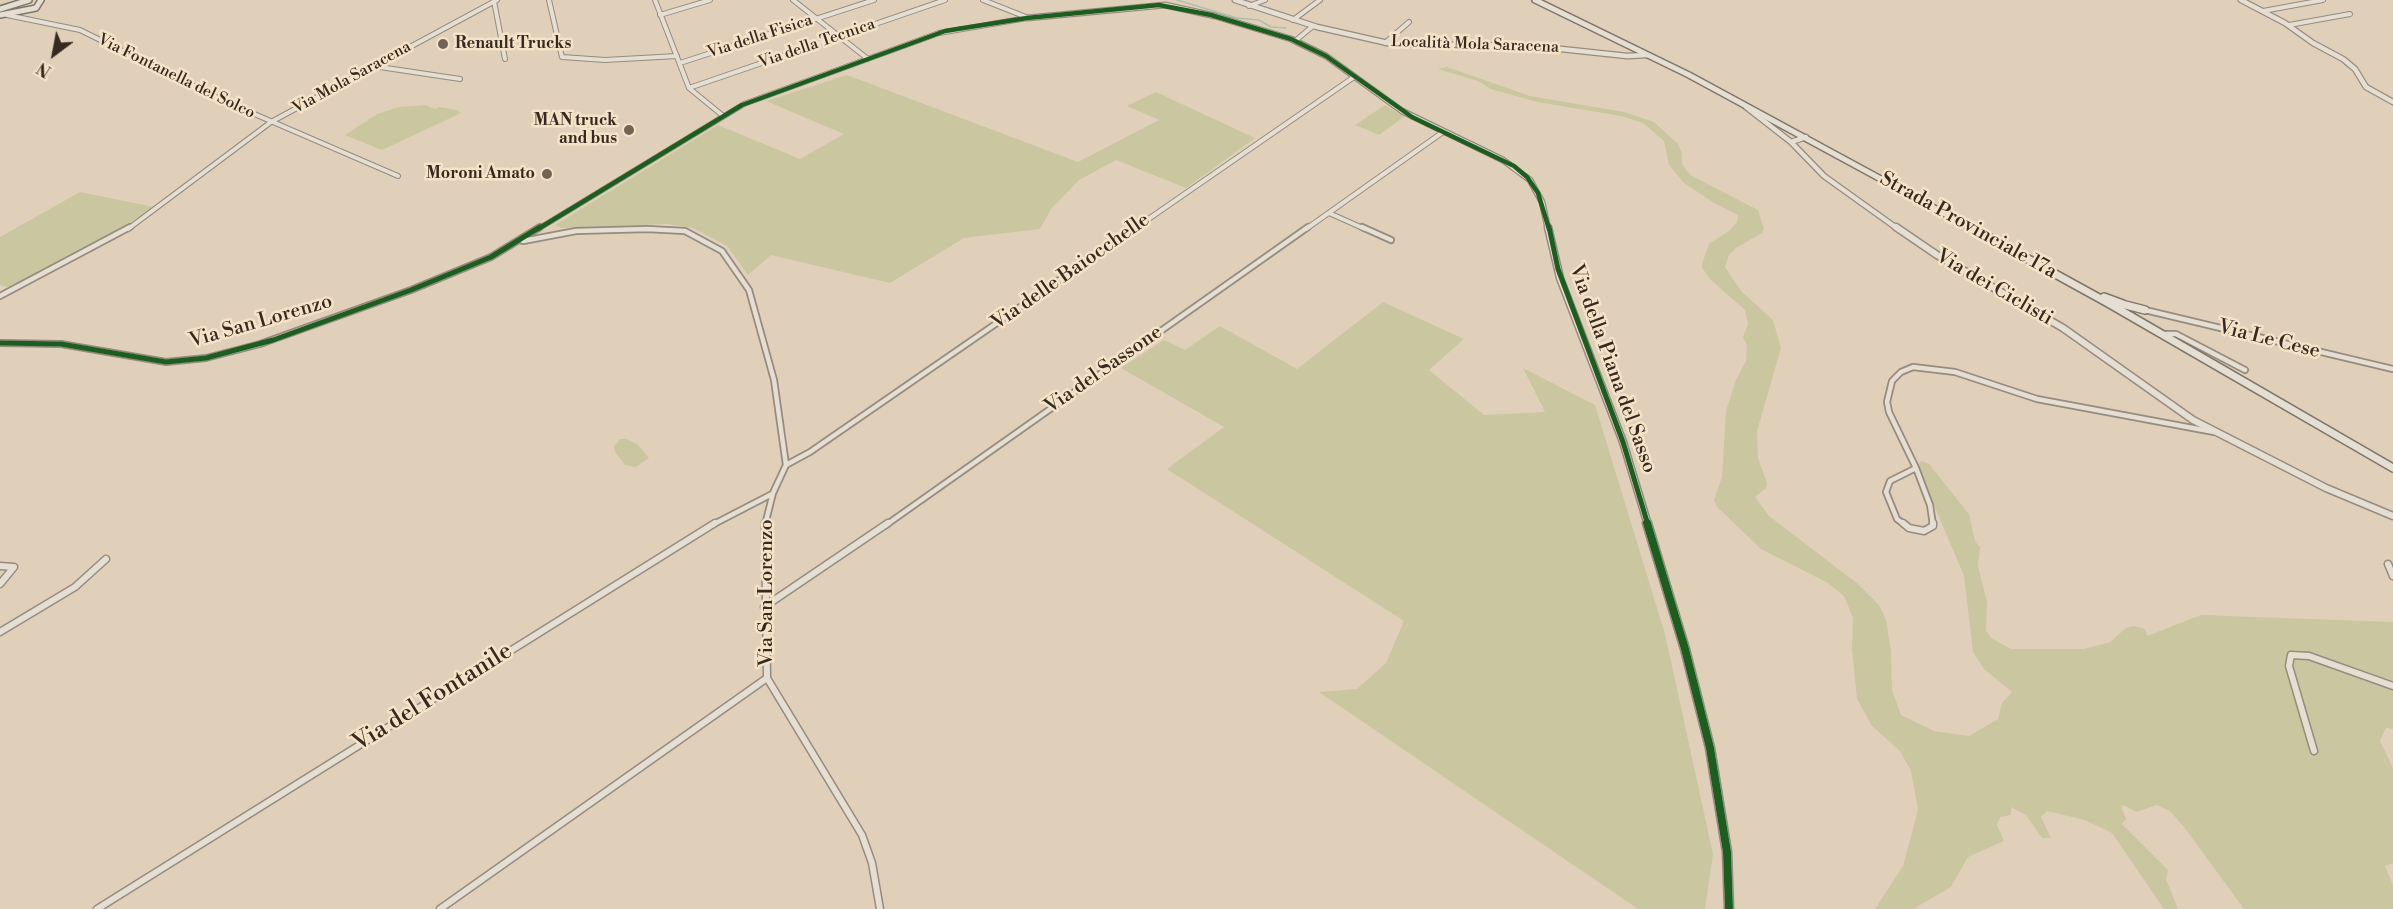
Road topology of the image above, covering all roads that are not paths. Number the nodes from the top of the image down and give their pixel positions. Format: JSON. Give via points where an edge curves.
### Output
{"nodes":[{"id":1,"x":28,"y":0,"type":"edge"},
{"id":2,"x":549,"y":0,"type":"edge"},
{"id":3,"x":655,"y":0,"type":"edge"},
{"id":4,"x":710,"y":0,"type":"edge"},
{"id":5,"x":793,"y":0,"type":"edge"},
{"id":6,"x":874,"y":0,"type":"edge"},
{"id":7,"x":945,"y":0,"type":"edge"},
{"id":8,"x":983,"y":0,"type":"edge"},
{"id":9,"x":1235,"y":0,"type":"edge"},
{"id":10,"x":1265,"y":0,"type":"edge"},
{"id":11,"x":1320,"y":0,"type":"edge"},
{"id":12,"x":1535,"y":0,"type":"edge"},
{"id":13,"x":2241,"y":0,"type":"edge"},
{"id":14,"x":2323,"y":0,"type":"edge"},
{"id":15,"x":495,"y":1,"type":"edge"},
{"id":16,"x":38,"y":4,"type":"edge"},
{"id":17,"x":11,"y":6,"type":"junction"},
{"id":18,"x":1249,"y":6,"type":"junction"},
{"id":19,"x":0,"y":8,"type":"edge"},
{"id":20,"x":2263,"y":11,"type":"junction"},
{"id":21,"x":2350,"y":14,"type":"dead end"},
{"id":22,"x":3,"y":15,"type":"edge"},
{"id":23,"x":660,"y":15,"type":"junction"},
{"id":24,"x":1027,"y":18,"type":"junction"},
{"id":25,"x":817,"y":19,"type":"junction"},
{"id":26,"x":1293,"y":20,"type":"junction"},
{"id":27,"x":47,"y":22,"type":"junction"},
{"id":28,"x":1409,"y":22,"type":"dead end"},
{"id":29,"x":2289,"y":25,"type":"junction"},
{"id":30,"x":1311,"y":28,"type":"junction"},
{"id":31,"x":840,"y":36,"type":"junction"},
{"id":32,"x":1298,"y":39,"type":"junction"},
{"id":33,"x":1385,"y":43,"type":"junction"},
{"id":34,"x":1648,"y":55,"type":"junction"},
{"id":35,"x":677,"y":56,"type":"junction"},
{"id":36,"x":505,"y":59,"type":"dead end"},
{"id":37,"x":868,"y":59,"type":"junction"},
{"id":38,"x":680,"y":63,"type":"junction"},
{"id":39,"x":373,"y":66,"type":"junction"},
{"id":40,"x":1354,"y":77,"type":"junction"},
{"id":41,"x":460,"y":79,"type":"dead end"},
{"id":42,"x":689,"y":88,"type":"junction"},
{"id":43,"x":1737,"y":100,"type":"junction"},
{"id":44,"x":2393,"y":102,"type":"edge"},
{"id":45,"x":722,"y":115,"type":"junction"},
{"id":46,"x":271,"y":122,"type":"junction"},
{"id":47,"x":1443,"y":132,"type":"junction"},
{"id":48,"x":1806,"y":137,"type":"junction"},
{"id":49,"x":1791,"y":142,"type":"junction"},
{"id":50,"x":398,"y":176,"type":"dead end"},
{"id":51,"x":1329,"y":213,"type":"junction"},
{"id":52,"x":544,"y":226,"type":"junction"},
{"id":53,"x":562,"y":232,"type":"junction"},
{"id":54,"x":1391,"y":240,"type":"dead end"},
{"id":55,"x":518,"y":242,"type":"junction"},
{"id":56,"x":2084,"y":290,"type":"junction"},
{"id":57,"x":0,"y":296,"type":"edge"},
{"id":58,"x":2123,"y":304,"type":"junction"},
{"id":59,"x":2111,"y":305,"type":"junction"},
{"id":60,"x":2145,"y":310,"type":"junction"},
{"id":61,"x":2138,"y":320,"type":"junction"},
{"id":62,"x":2162,"y":334,"type":"junction"},
{"id":63,"x":0,"y":343,"type":"edge"},
{"id":64,"x":2393,"y":369,"type":"edge"},
{"id":65,"x":2245,"y":370,"type":"dead end"},
{"id":66,"x":2218,"y":433,"type":"junction"},
{"id":67,"x":786,"y":465,"type":"junction"},
{"id":68,"x":1916,"y":468,"type":"junction"},
{"id":69,"x":2393,"y":468,"type":"edge"},
{"id":70,"x":773,"y":494,"type":"junction"},
{"id":71,"x":2393,"y":516,"type":"edge"},
{"id":72,"x":106,"y":559,"type":"dead end"},
{"id":73,"x":2388,"y":564,"type":"dead end"},
{"id":74,"x":0,"y":566,"type":"edge"},
{"id":75,"x":2393,"y":576,"type":"edge"},
{"id":76,"x":0,"y":584,"type":"edge"},
{"id":77,"x":765,"y":608,"type":"junction"},
{"id":78,"x":0,"y":632,"type":"edge"},
{"id":79,"x":767,"y":678,"type":"junction"},
{"id":80,"x":2393,"y":686,"type":"edge"},
{"id":81,"x":2313,"y":750,"type":"dead end"},
{"id":82,"x":97,"y":909,"type":"edge"},
{"id":83,"x":441,"y":909,"type":"edge"},
{"id":84,"x":880,"y":909,"type":"edge"},
{"id":85,"x":1729,"y":909,"type":"edge"}],
"edges":[{"from":1,"to":17,"type":"main road"},
{"from":2,"to":35,"type":"street","via":[[562,57],[605,60]]},
{"from":3,"to":23,"type":"street"},
{"from":4,"to":23,"type":"street"},
{"from":5,"to":25,"type":"street"},
{"from":6,"to":25,"type":"street","name":"Via della Fisica"},
{"from":7,"to":31,"type":"street","name":"Via della Tecnica"},
{"from":8,"to":24,"type":"street"},
{"from":9,"to":18,"type":"street","name":"Località Mola Saracena"},
{"from":10,"to":18,"type":"street"},
{"from":11,"to":26,"type":"street"},
{"from":12,"to":34,"type":"main road","name":"Strada Provinciale 17a"},
{"from":13,"to":20,"type":"street"},
{"from":14,"to":20,"type":"street"},
{"from":15,"to":36,"type":"street"},
{"from":15,"to":39,"type":"street","name":"Via Mola Saracena"},
{"from":16,"to":17,"type":"main road"},
{"from":16,"to":22,"type":"main road"},
{"from":16,"to":27,"type":"street","via":[[35,17]]},
{"from":17,"to":19,"type":"main road"},
{"from":18,"to":26,"type":"street","name":"Località Mola Saracena"},
{"from":20,"to":29,"type":"street"},
{"from":21,"to":29,"type":"street"},
{"from":22,"to":27,"type":"street"},
{"from":23,"to":35,"type":"street"},
{"from":24,"to":32,"type":"street","name":"Via della Piana del Sasso","via":[[1165,5]]},
{"from":24,"to":37,"type":"street","via":[[939,33]]},
{"from":25,"to":31,"type":"street"},
{"from":25,"to":38,"type":"street","name":"Via della Fisica"},
{"from":26,"to":30,"type":"street","name":"Località Mola Saracena"},
{"from":27,"to":46,"type":"street","name":"Via Fontanella del Solco","via":[[81,30]]},
{"from":28,"to":33,"type":"street"},
{"from":29,"to":44,"type":"street","via":[[2347,62],[2366,87]]},
{"from":30,"to":32,"type":"street"},
{"from":30,"to":33,"type":"street","name":"Località Mola Saracena"},
{"from":31,"to":37,"type":"street"},
{"from":31,"to":42,"type":"street","name":"Via della Tecnica"},
{"from":32,"to":40,"type":"street","name":"Via della Piana del Sasso"},
{"from":33,"to":34,"type":"street","name":"Località Mola Saracena","via":[[1533,45]]},
{"from":34,"to":43,"type":"main road","name":"Strada Provinciale 17a"},
{"from":35,"to":38,"type":"street"},
{"from":37,"to":45,"type":"street"},
{"from":38,"to":42,"type":"street"},
{"from":39,"to":41,"type":"street"},
{"from":39,"to":46,"type":"street","name":"Via Mola Saracena"},
{"from":40,"to":47,"type":"street","name":"Via della Piana del Sasso","via":[[1398,109]]},
{"from":40,"to":67,"type":"street","name":"Via delle Baiocchelle"},
{"from":42,"to":45,"type":"street"},
{"from":43,"to":48,"type":"main road","name":"Strada Provinciale 17a"},
{"from":43,"to":49,"type":"street","name":"Via dei Ciclisti"},
{"from":45,"to":52,"type":"street"},
{"from":46,"to":50,"type":"street","name":"Via Fontanella del Solco"},
{"from":46,"to":57,"type":"street","name":"Via Mola Saracena","via":[[127,229]]},
{"from":47,"to":51,"type":"street","name":"Via del Sassone"},
{"from":47,"to":85,"type":"street","name":"Via della Piana del Sasso","via":[[1520,170],[1542,202],[1558,269],[1623,442],[1685,649],[1712,760],[1727,852]]},
{"from":48,"to":49,"type":"street"},
{"from":48,"to":56,"type":"main road","name":"Strada Provinciale 17a"},
{"from":49,"to":66,"type":"street","name":"Via dei Ciclisti","via":[[1824,176],[1863,206],[1952,264],[2063,328],[2159,398]]},
{"from":51,"to":54,"type":"street"},
{"from":51,"to":77,"type":"street","name":"Via del Sassone"},
{"from":52,"to":53,"type":"street"},
{"from":52,"to":55,"type":"street"},
{"from":53,"to":55,"type":"street"},
{"from":53,"to":67,"type":"street","via":[[675,230],[694,234],[722,251],[754,301],[777,391]]},
{"from":55,"to":63,"type":"street","name":"Via San Lorenzo","via":[[394,297],[267,342],[206,358],[157,362],[61,344]]},
{"from":56,"to":58,"type":"main road"},
{"from":56,"to":59,"type":"main road","name":"Strada Provinciale 17a"},
{"from":58,"to":59,"type":"main road"},
{"from":58,"to":60,"type":"main road"},
{"from":59,"to":60,"type":"main road"},
{"from":59,"to":61,"type":"main road","name":"Strada Provinciale 17a"},
{"from":60,"to":61,"type":"main road","via":[[2134,312]]},
{"from":60,"to":64,"type":"street","name":"Via Le Cese"},
{"from":61,"to":62,"type":"main road","name":"Strada Provinciale 17a"},
{"from":62,"to":65,"type":"street","via":[[2176,334]]},
{"from":62,"to":69,"type":"main road","name":"Strada Provinciale 17a"},
{"from":66,"to":68,"type":"street","via":[[2037,399],[1962,374],[1915,367],[1901,372],[1892,381],[1887,402]]},
{"from":66,"to":71,"type":"street","name":"Via dei Ciclisti","via":[[2325,488]]},
{"from":67,"to":70,"type":"street","name":"Via San Lorenzo"},
{"from":68,"to":68,"type":"street","via":[[1933,516],[1931,528],[1924,531],[1909,528],[1897,519],[1886,492],[1893,479]]},
{"from":70,"to":77,"type":"street","name":"Via San Lorenzo","via":[[765,525]]},
{"from":70,"to":82,"type":"street","name":"Via del Fontanile","via":[[720,520]]},
{"from":72,"to":78,"type":"street","via":[[75,587]]},
{"from":73,"to":75,"type":"street"},
{"from":74,"to":76,"type":"street","via":[[14,567]]},
{"from":77,"to":79,"type":"street","name":"Via San Lorenzo"},
{"from":79,"to":83,"type":"street"},
{"from":79,"to":84,"type":"street","name":"Via San Lorenzo","via":[[862,835],[872,863]]},
{"from":80,"to":81,"type":"street","via":[[2315,657],[2291,655],[2289,666]]}]}
